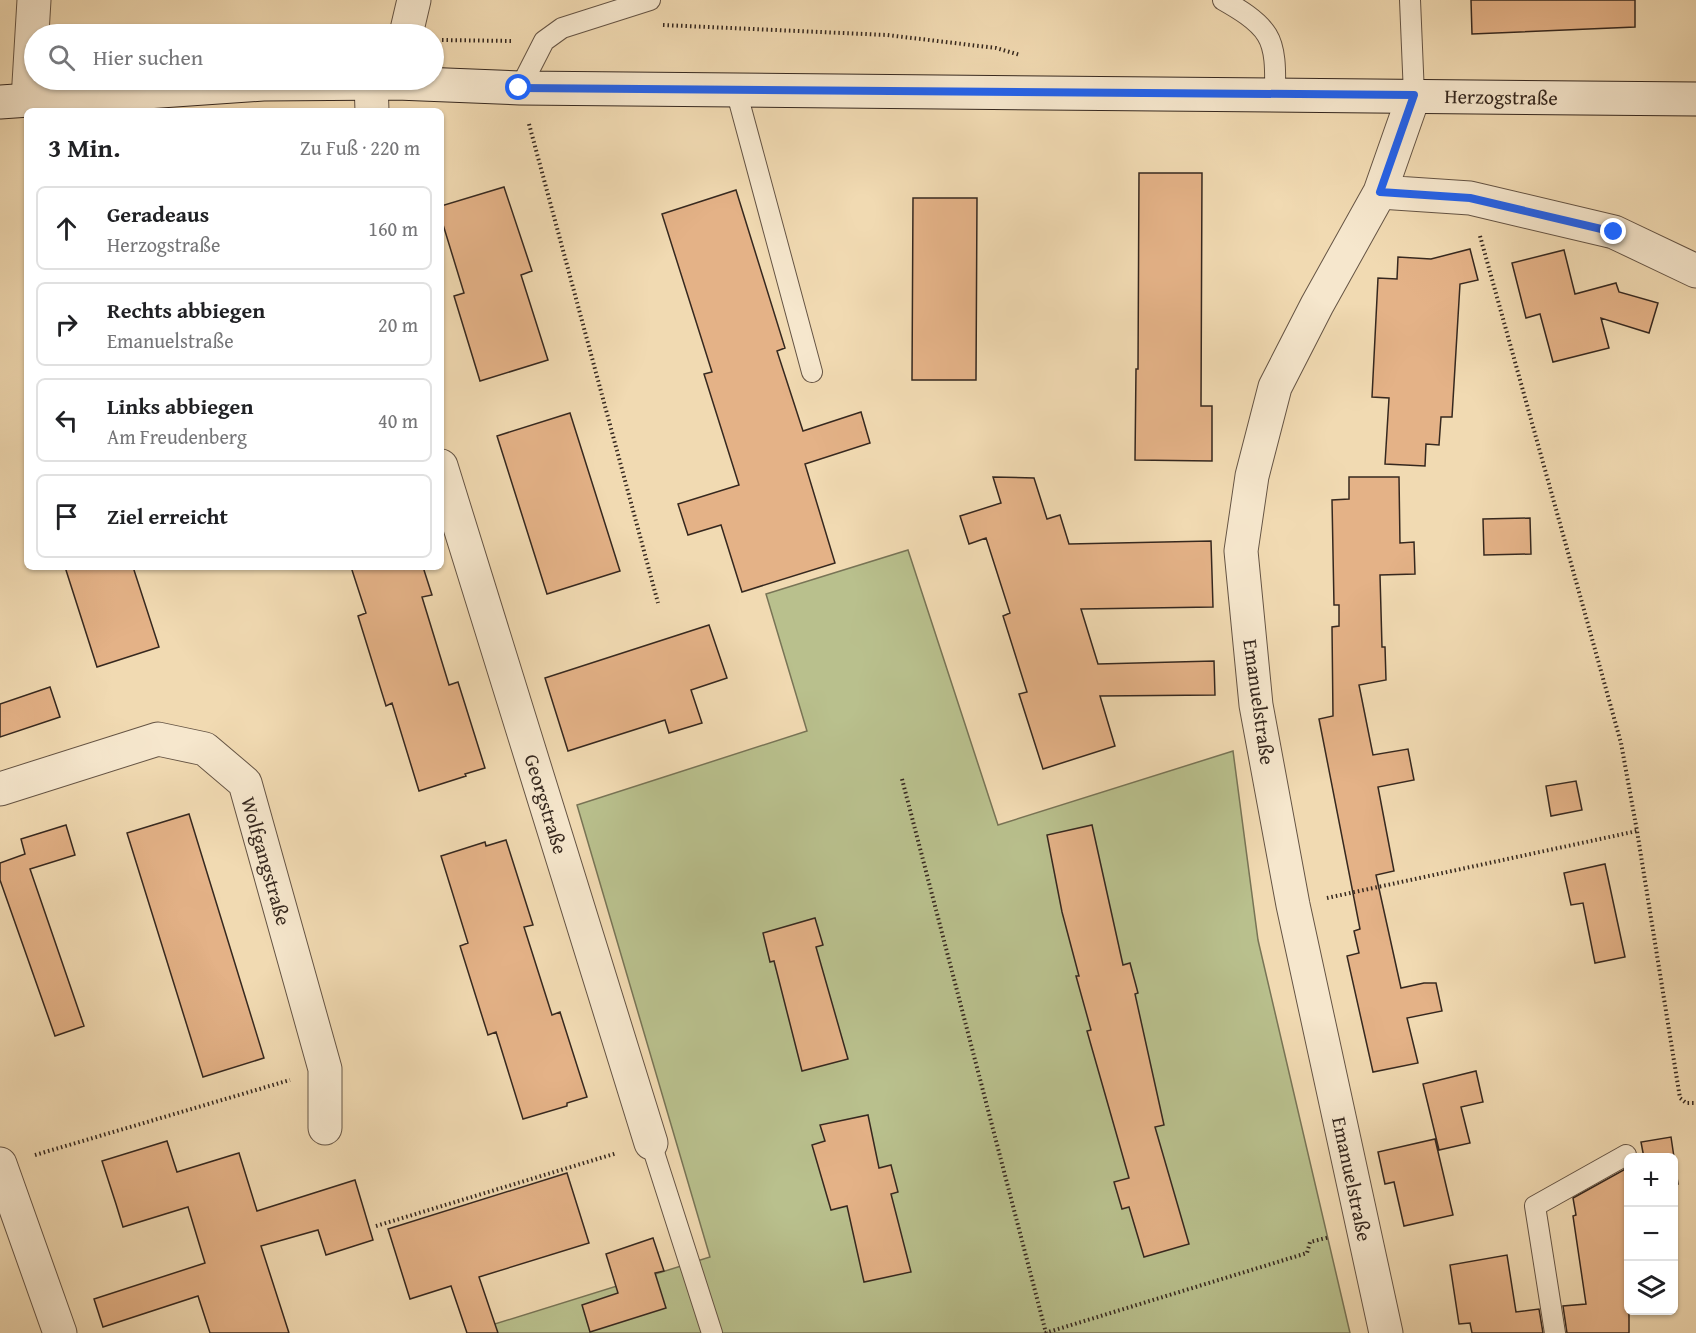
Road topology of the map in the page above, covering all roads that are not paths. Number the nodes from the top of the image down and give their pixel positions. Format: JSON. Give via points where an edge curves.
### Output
{"nodes":[{"id":1,"x":34,"y":0,"type":"edge"},
{"id":2,"x":414,"y":0,"type":"edge"},
{"id":3,"x":650,"y":0,"type":"edge"},
{"id":4,"x":1223,"y":0,"type":"edge"},
{"id":5,"x":1410,"y":0,"type":"edge"},
{"id":6,"x":29,"y":24,"type":"edge"},
{"id":7,"x":408,"y":24,"type":"edge"},
{"id":8,"x":24,"y":50,"type":"edge"},
{"id":9,"x":444,"y":83,"type":"edge"},
{"id":10,"x":519,"y":88,"type":"junction"},
{"id":11,"x":175,"y":90,"type":"edge"},
{"id":12,"x":313,"y":90,"type":"edge"},
{"id":13,"x":386,"y":90,"type":"edge"},
{"id":14,"x":736,"y":90,"type":"junction"},
{"id":15,"x":1275,"y":95,"type":"junction"},
{"id":16,"x":1414,"y":95,"type":"junction"},
{"id":17,"x":372,"y":97,"type":"edge"},
{"id":18,"x":1696,"y":99,"type":"edge"},
{"id":19,"x":14,"y":101,"type":"edge"},
{"id":20,"x":1380,"y":192,"type":"junction"},
{"id":21,"x":1696,"y":271,"type":"edge"},
{"id":22,"x":812,"y":372,"type":"dead end"},
{"id":23,"x":444,"y":476,"type":"edge"},
{"id":24,"x":0,"y":789,"type":"edge"},
{"id":25,"x":325,"y":1128,"type":"dead end"},
{"id":26,"x":651,"y":1143,"type":"joint"},
{"id":27,"x":1624,"y":1156,"type":"edge"},
{"id":28,"x":0,"y":1165,"type":"edge"},
{"id":29,"x":60,"y":1333,"type":"edge"},
{"id":30,"x":712,"y":1333,"type":"edge"},
{"id":31,"x":1386,"y":1333,"type":"edge"},
{"id":32,"x":1555,"y":1333,"type":"edge"}],
"edges":[{"from":1,"to":6,"type":"street"},
{"from":2,"to":7,"type":"street"},
{"from":3,"to":10,"type":"lane","via":[[562,28],[544,41]]},
{"from":4,"to":15,"type":"lane","via":[[1267,35]]},
{"from":5,"to":16,"type":"lane"},
{"from":8,"to":19,"type":"street"},
{"from":9,"to":10,"type":"street","name":"Herzogstraße"},
{"from":10,"to":14,"type":"street","name":"Herzogstraße"},
{"from":11,"to":19,"type":"street","name":"Herzogstraße"},
{"from":12,"to":17,"type":"street","name":"Herzogstraße"},
{"from":13,"to":17,"type":"street","name":"Herzogstraße"},
{"from":14,"to":15,"type":"street","name":"Herzogstraße"},
{"from":14,"to":22,"type":"lane"},
{"from":15,"to":16,"type":"street","name":"Herzogstraße"},
{"from":16,"to":18,"type":"street","name":"Herzogstraße"},
{"from":16,"to":20,"type":"street","name":"Emanuelstraße"},
{"from":20,"to":21,"type":"street","via":[[1470,198],[1614,232]]},
{"from":20,"to":31,"type":"street","name":"Emanuelstraße","via":[[1275,387],[1252,476],[1241,551],[1256,705],[1293,905]]},
{"from":23,"to":26,"type":"street","name":"Georgstraße"},
{"from":24,"to":25,"type":"street","name":"Wolfgangstraße","via":[[158,739],[205,749],[244,783],[325,1069]]},
{"from":26,"to":30,"type":"lane"},
{"from":27,"to":32,"type":"lane","via":[[1535,1206]]},
{"from":28,"to":29,"type":"street"}]}
